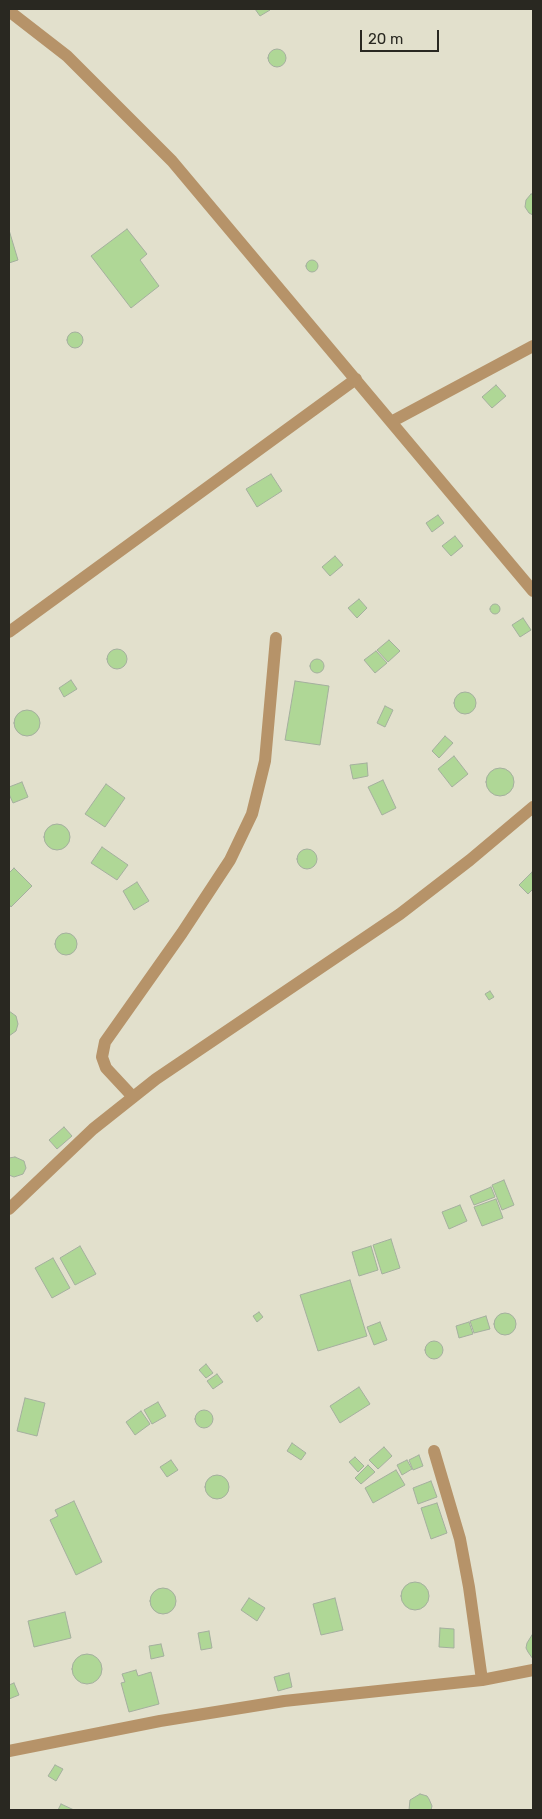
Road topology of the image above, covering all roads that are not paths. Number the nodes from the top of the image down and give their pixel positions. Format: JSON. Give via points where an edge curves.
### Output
{"nodes":[{"id":1,"x":23,"y":9,"type":"edge"},
{"id":2,"x":9,"y":11,"type":"edge"},
{"id":3,"x":27,"y":25,"type":"junction"},
{"id":4,"x":533,"y":346,"type":"edge"},
{"id":5,"x":356,"y":379,"type":"junction"},
{"id":6,"x":391,"y":422,"type":"junction"},
{"id":7,"x":533,"y":591,"type":"edge"},
{"id":8,"x":9,"y":632,"type":"edge"},
{"id":9,"x":276,"y":638,"type":"dead end"},
{"id":10,"x":533,"y":807,"type":"edge"},
{"id":11,"x":133,"y":1097,"type":"junction"},
{"id":12,"x":9,"y":1209,"type":"edge"},
{"id":13,"x":434,"y":1451,"type":"dead end"},
{"id":14,"x":533,"y":1670,"type":"edge"},
{"id":15,"x":482,"y":1680,"type":"junction"},
{"id":16,"x":9,"y":1751,"type":"edge"}],
"edges":[{"from":1,"to":3,"type":"street"},
{"from":2,"to":3,"type":"street"},
{"from":3,"to":5,"type":"street","via":[[67,56],[172,161]]},
{"from":4,"to":6,"type":"street"},
{"from":5,"to":6,"type":"street"},
{"from":5,"to":8,"type":"street"},
{"from":6,"to":7,"type":"street"},
{"from":9,"to":11,"type":"street","via":[[265,761],[252,814],[230,860],[105,1042],[102,1057],[106,1068]]},
{"from":10,"to":11,"type":"street","via":[[400,914]]},
{"from":11,"to":12,"type":"street"},
{"from":13,"to":15,"type":"street","via":[[460,1539]]},
{"from":14,"to":15,"type":"street"},
{"from":15,"to":16,"type":"street","via":[[284,1701],[160,1721]]}]}
